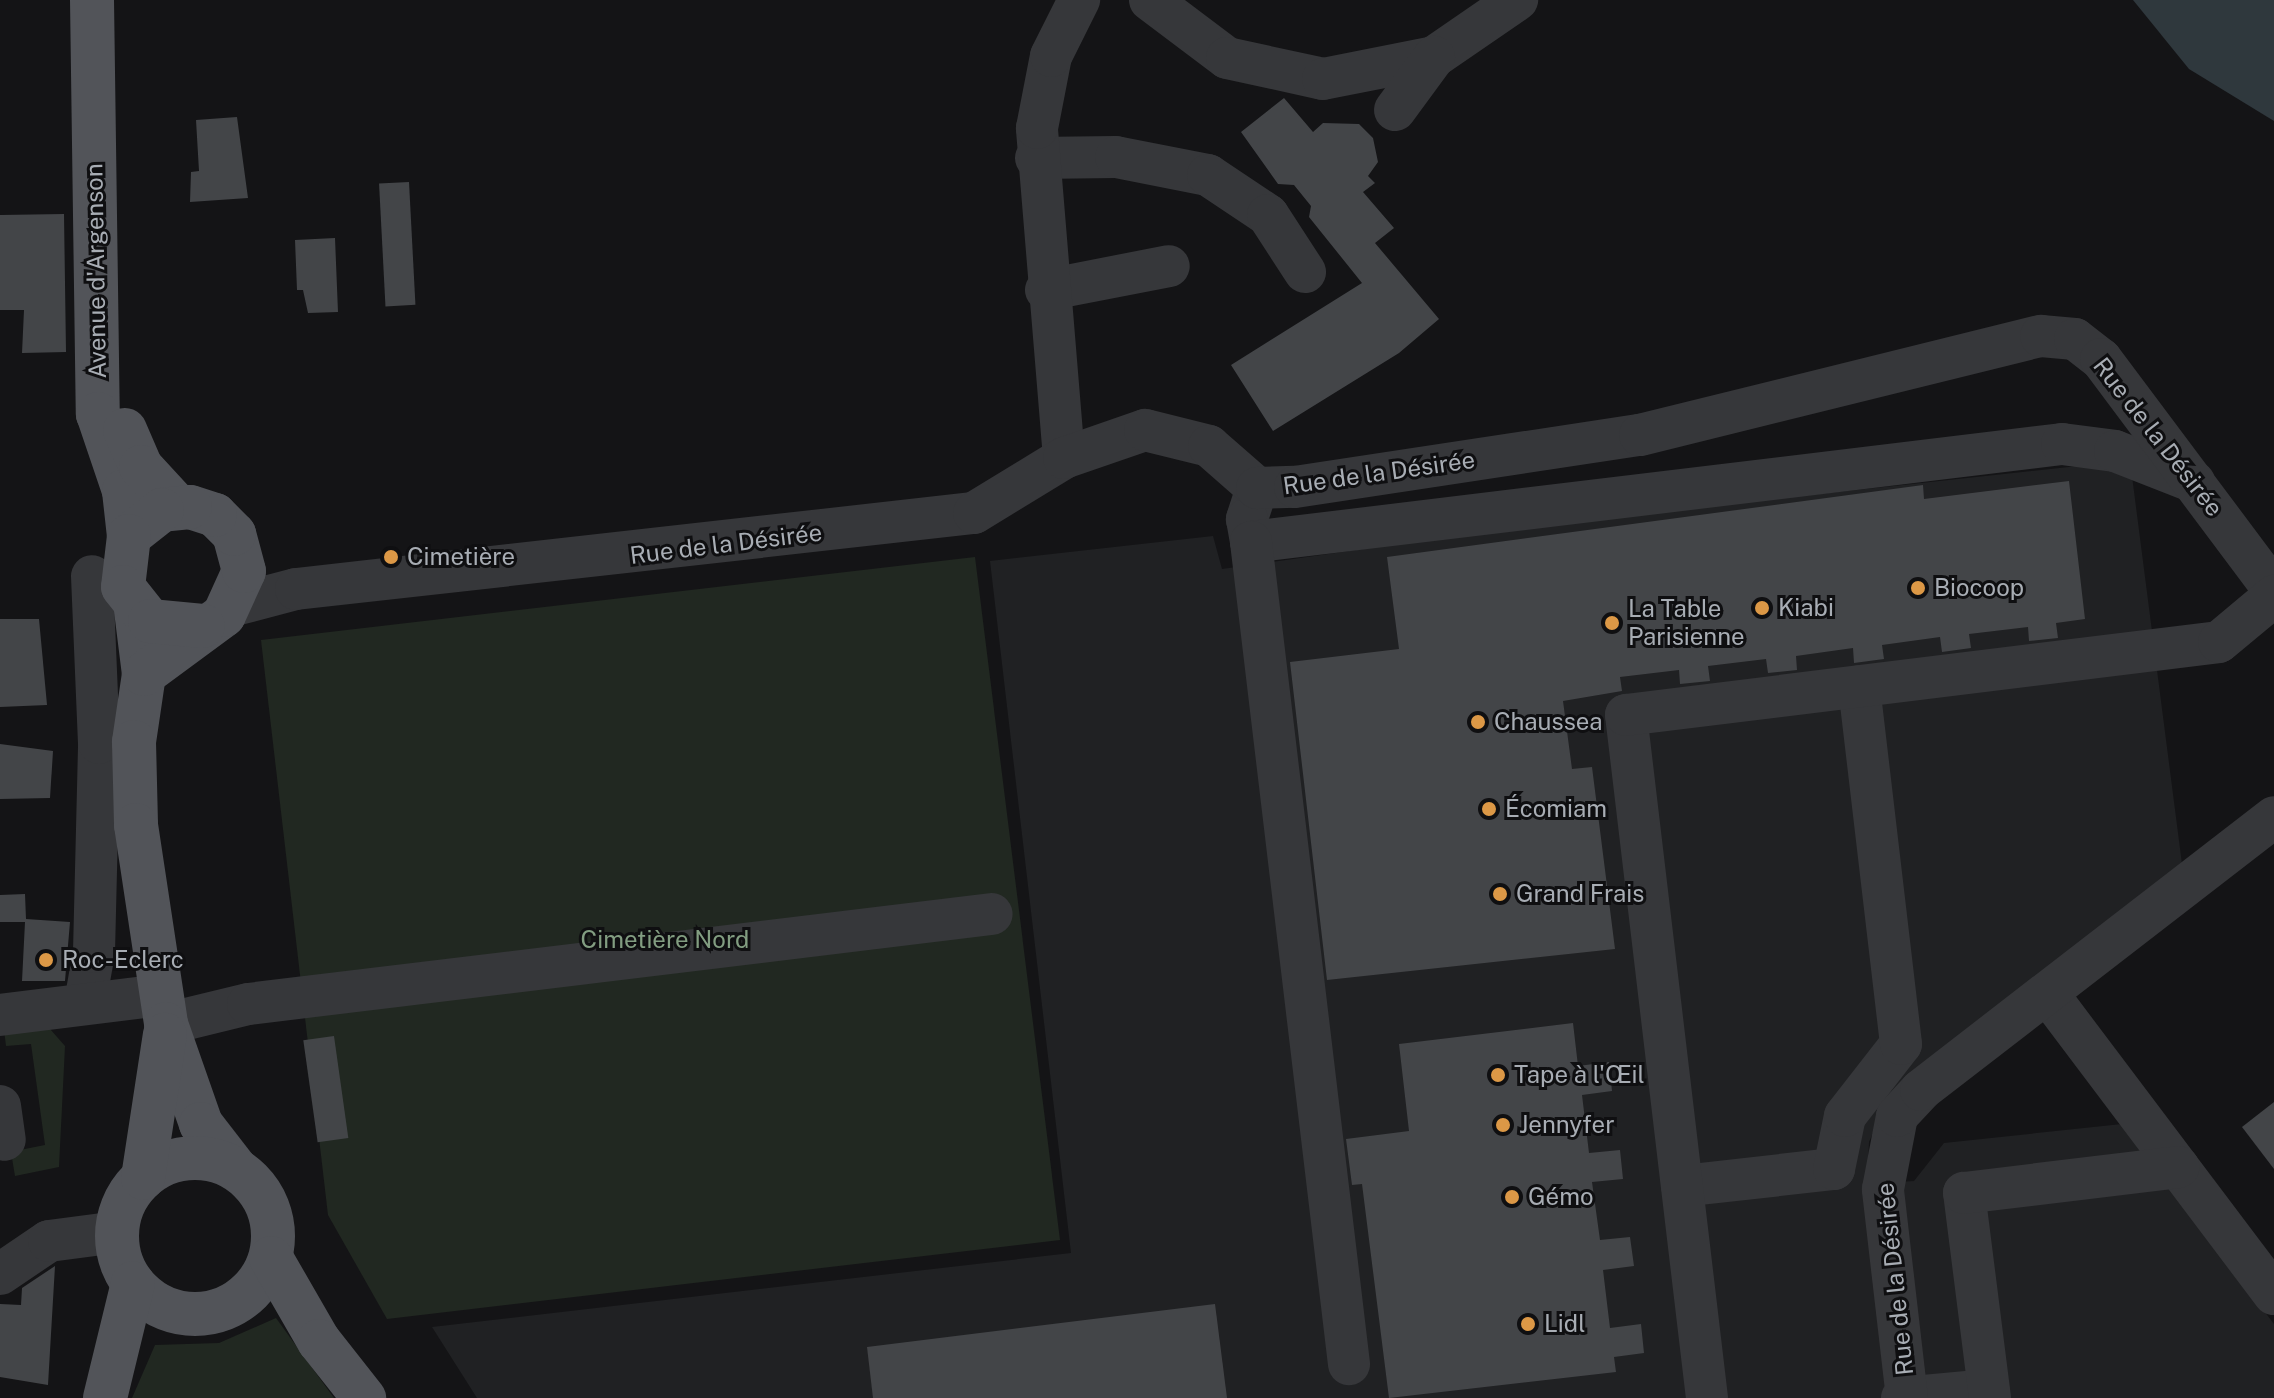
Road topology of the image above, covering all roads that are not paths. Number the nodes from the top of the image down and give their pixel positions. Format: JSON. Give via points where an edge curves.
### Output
{"nodes":[{"id":1,"x":92,"y":0,"type":"edge"},
{"id":2,"x":116,"y":0,"type":"edge"},
{"id":3,"x":1079,"y":0,"type":"edge"},
{"id":4,"x":1150,"y":0,"type":"edge"},
{"id":5,"x":1517,"y":0,"type":"edge"},
{"id":6,"x":1434,"y":57,"type":"junction"},
{"id":7,"x":1395,"y":110,"type":"dead end"},
{"id":8,"x":1036,"y":158,"type":"junction"},
{"id":9,"x":1169,"y":266,"type":"dead end"},
{"id":10,"x":1305,"y":272,"type":"dead end"},
{"id":11,"x":1046,"y":290,"type":"junction"},
{"id":12,"x":1064,"y":458,"type":"junction"},
{"id":13,"x":2194,"y":483,"type":"junction"},
{"id":14,"x":1257,"y":488,"type":"junction"},
{"id":15,"x":177,"y":506,"type":"junction"},
{"id":16,"x":129,"y":536,"type":"junction"},
{"id":17,"x":1251,"y":542,"type":"junction"},
{"id":18,"x":240,"y":545,"type":"junction"},
{"id":19,"x":92,"y":576,"type":"dead end"},
{"id":20,"x":296,"y":589,"type":"junction"},
{"id":21,"x":2274,"y":593,"type":"edge"},
{"id":22,"x":136,"y":610,"type":"junction"},
{"id":23,"x":217,"y":616,"type":"junction"},
{"id":24,"x":144,"y":674,"type":"junction"},
{"id":25,"x":1859,"y":686,"type":"junction"},
{"id":26,"x":2274,"y":817,"type":"edge"},
{"id":27,"x":992,"y":914,"type":"dead end"},
{"id":28,"x":2047,"y":993,"type":"junction"},
{"id":29,"x":85,"y":1003,"type":"junction"},
{"id":30,"x":164,"y":1010,"type":"junction"},
{"id":31,"x":0,"y":1015,"type":"edge"},
{"id":32,"x":2178,"y":1167,"type":"junction"},
{"id":33,"x":235,"y":1168,"type":"junction"},
{"id":34,"x":143,"y":1178,"type":"junction"},
{"id":35,"x":1682,"y":1186,"type":"junction"},
{"id":36,"x":117,"y":1232,"type":"junction"},
{"id":37,"x":271,"y":1258,"type":"junction"},
{"id":38,"x":0,"y":1274,"type":"edge"},
{"id":39,"x":133,"y":1283,"type":"junction"},
{"id":40,"x":2274,"y":1294,"type":"edge"},
{"id":41,"x":1349,"y":1364,"type":"dead end"},
{"id":42,"x":1989,"y":1394,"type":"edge"},
{"id":43,"x":105,"y":1398,"type":"edge"},
{"id":44,"x":364,"y":1398,"type":"edge"},
{"id":45,"x":1707,"y":1398,"type":"edge"},
{"id":46,"x":1905,"y":1398,"type":"edge"}],
"edges":[{"from":1,"to":16,"type":"main road","name":"Avenue d'Argenson","via":[[98,414],[124,491]]},
{"from":2,"to":15,"type":"main road","name":"Avenue d'Argenson","via":[[124,426],[134,458]]},
{"from":3,"to":8,"type":"street","via":[[1051,56]]},
{"from":4,"to":6,"type":"street","via":[[1227,58],[1295,76],[1354,78]]},
{"from":5,"to":6,"type":"street"},
{"from":6,"to":7,"type":"street"},
{"from":8,"to":10,"type":"street","via":[[1116,157],[1208,175],[1268,215]]},
{"from":8,"to":11,"type":"street"},
{"from":9,"to":11,"type":"street"},
{"from":11,"to":12,"type":"street"},
{"from":12,"to":14,"type":"street","name":"Rue de la Désirée","via":[[1121,435],[1166,431],[1209,446]]},
{"from":12,"to":20,"type":"street","name":"Rue de la Désirée","via":[[974,513]]},
{"from":13,"to":14,"type":"street","name":"Rue de la Désirée","via":[[2101,359],[2075,339],[2041,336],[1640,435]]},
{"from":13,"to":17,"type":"street","via":[[2115,451],[2062,444]]},
{"from":13,"to":21,"type":"street","name":"Rue de la Désirée"},
{"from":14,"to":17,"type":"street","via":[[1247,519]]},
{"from":15,"to":16,"type":"main road","via":[[149,517]]},
{"from":15,"to":18,"type":"main road","via":[[215,515]]},
{"from":16,"to":22,"type":"main road","via":[[120,574]]},
{"from":17,"to":41,"type":"street"},
{"from":18,"to":20,"type":"street"},
{"from":18,"to":23,"type":"main road","via":[[244,571]]},
{"from":19,"to":29,"type":"street","via":[[99,743],[94,952]]},
{"from":20,"to":23,"type":"street","name":"Rue de la Désirée"},
{"from":21,"to":25,"type":"street","via":[[2219,642]]},
{"from":22,"to":23,"type":"main road","via":[[167,628]]},
{"from":22,"to":24,"type":"main road"},
{"from":23,"to":24,"type":"main road"},
{"from":24,"to":30,"type":"main road","via":[[135,802]]},
{"from":25,"to":35,"type":"street","via":[[1901,1044],[1845,1116],[1834,1169]]},
{"from":25,"to":35,"type":"street","via":[[1626,715]]},
{"from":26,"to":28,"type":"street","name":"Rue de la Désirée"},
{"from":27,"to":30,"type":"street"},
{"from":28,"to":32,"type":"street"},
{"from":28,"to":46,"type":"street","name":"Rue de la Désirée","via":[[1897,1116],[1883,1189]]},
{"from":29,"to":30,"type":"street"},
{"from":29,"to":31,"type":"street"},
{"from":30,"to":33,"type":"main road","via":[[201,1124]]},
{"from":30,"to":34,"type":"main road"},
{"from":32,"to":40,"type":"street"},
{"from":32,"to":42,"type":"street","via":[[1964,1193]]},
{"from":33,"to":34,"type":"main road","via":[[178,1159]]},
{"from":33,"to":37,"type":"main road","via":[[268,1207]]},
{"from":34,"to":36,"type":"main road","via":[[120,1212]]},
{"from":35,"to":45,"type":"street"},
{"from":36,"to":38,"type":"street","via":[[49,1241]]},
{"from":36,"to":39,"type":"main road"},
{"from":37,"to":39,"type":"main road","via":[[248,1294],[209,1313],[167,1308]]},
{"from":37,"to":44,"type":"main road","via":[[319,1341]]},
{"from":39,"to":43,"type":"main road"},
{"from":42,"to":46,"type":"street"}]}
